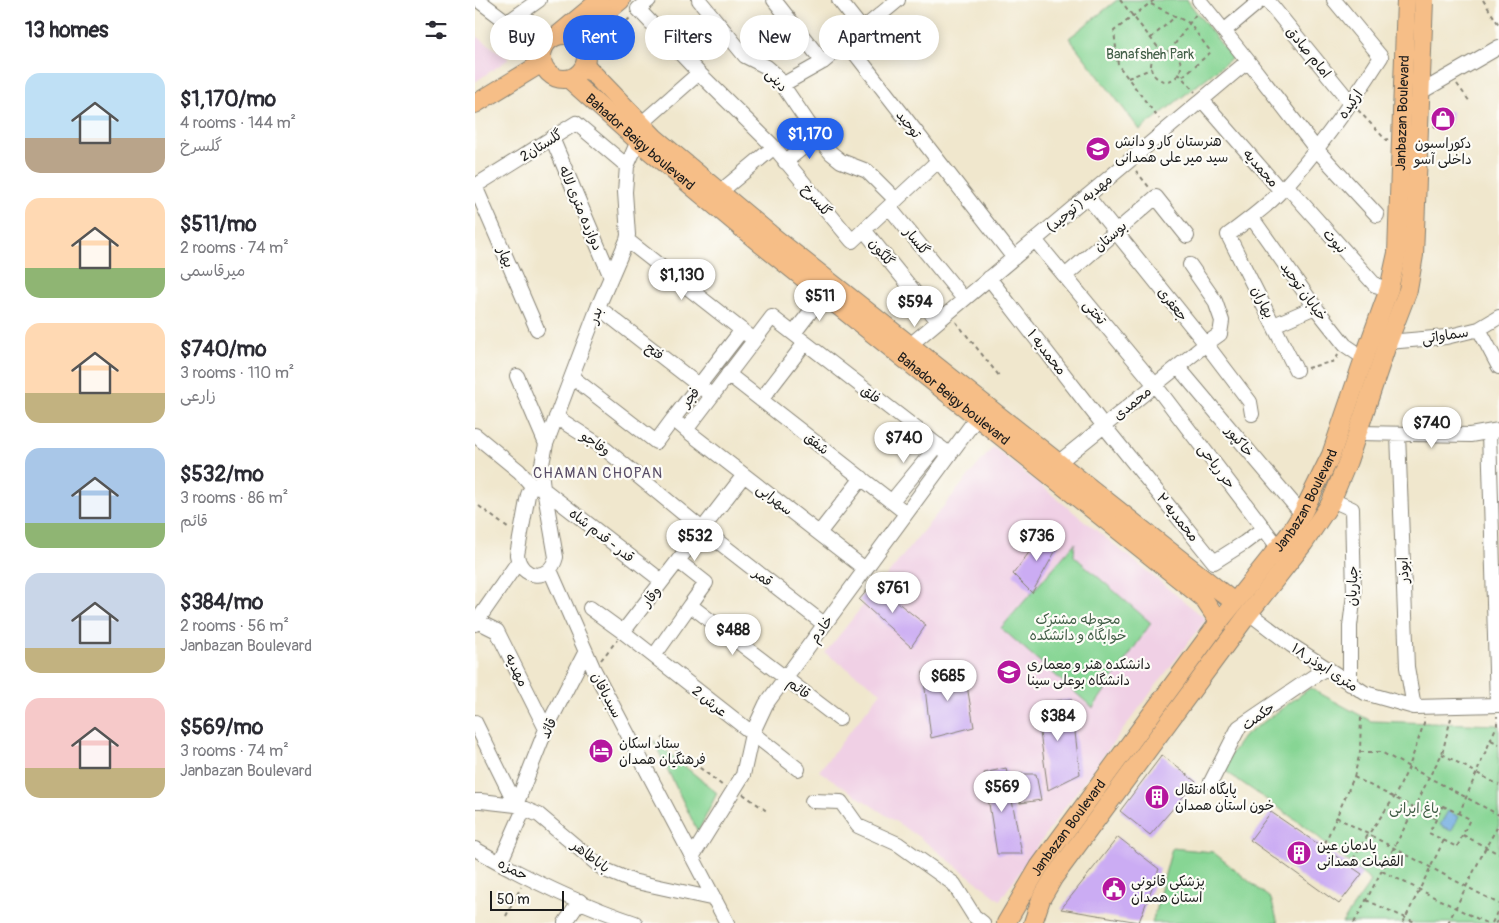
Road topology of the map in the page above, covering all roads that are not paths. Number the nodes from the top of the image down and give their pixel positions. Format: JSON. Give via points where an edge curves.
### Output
{"nodes":[{"id":1,"x":478,"y":0,"type":"edge"},
{"id":2,"x":539,"y":0,"type":"edge"},
{"id":3,"x":600,"y":0,"type":"edge"},
{"id":4,"x":621,"y":0,"type":"edge"},
{"id":5,"x":699,"y":0,"type":"edge"},
{"id":6,"x":774,"y":0,"type":"edge"},
{"id":7,"x":839,"y":0,"type":"edge"},
{"id":8,"x":898,"y":0,"type":"edge"},
{"id":9,"x":1199,"y":0,"type":"edge"},
{"id":10,"x":1261,"y":0,"type":"edge"},
{"id":11,"x":1267,"y":0,"type":"edge"},
{"id":12,"x":1334,"y":0,"type":"edge"},
{"id":13,"x":1406,"y":0,"type":"edge"},
{"id":14,"x":1424,"y":0,"type":"edge"},
{"id":15,"x":644,"y":5,"type":"edge"},
{"id":16,"x":498,"y":15,"type":"edge"},
{"id":17,"x":518,"y":15,"type":"edge"},
{"id":18,"x":603,"y":15,"type":"edge"},
{"id":19,"x":851,"y":15,"type":"edge"},
{"id":20,"x":880,"y":15,"type":"edge"},
{"id":21,"x":1224,"y":30,"type":"junction"},
{"id":22,"x":563,"y":34,"type":"edge"},
{"id":23,"x":558,"y":35,"type":"junction"},
{"id":24,"x":553,"y":38,"type":"edge"},
{"id":25,"x":1499,"y":47,"type":"edge"},
{"id":26,"x":536,"y":60,"type":"edge"},
{"id":27,"x":543,"y":60,"type":"edge"},
{"id":28,"x":585,"y":60,"type":"edge"},
{"id":29,"x":826,"y":60,"type":"edge"},
{"id":30,"x":860,"y":60,"type":"edge"},
{"id":31,"x":1249,"y":61,"type":"junction"},
{"id":32,"x":823,"y":62,"type":"junction"},
{"id":33,"x":585,"y":66,"type":"junction"},
{"id":34,"x":699,"y":73,"type":"junction"},
{"id":35,"x":569,"y":79,"type":"junction"},
{"id":36,"x":782,"y":85,"type":"junction"},
{"id":37,"x":1421,"y":92,"type":"junction"},
{"id":38,"x":1202,"y":100,"type":"junction"},
{"id":39,"x":1351,"y":103,"type":"junction"},
{"id":40,"x":475,"y":104,"type":"edge"},
{"id":41,"x":641,"y":124,"type":"junction"},
{"id":42,"x":817,"y":136,"type":"junction"},
{"id":43,"x":1401,"y":137,"type":"junction"},
{"id":44,"x":552,"y":138,"type":"junction"},
{"id":45,"x":1420,"y":138,"type":"junction"},
{"id":46,"x":638,"y":141,"type":"junction"},
{"id":47,"x":774,"y":147,"type":"junction"},
{"id":48,"x":1316,"y":149,"type":"junction"},
{"id":49,"x":785,"y":162,"type":"junction"},
{"id":50,"x":938,"y":162,"type":"junction"},
{"id":51,"x":627,"y":166,"type":"junction"},
{"id":52,"x":475,"y":186,"type":"edge"},
{"id":53,"x":1283,"y":188,"type":"junction"},
{"id":54,"x":720,"y":192,"type":"junction"},
{"id":55,"x":1087,"y":196,"type":"junction"},
{"id":56,"x":893,"y":204,"type":"junction"},
{"id":57,"x":1377,"y":215,"type":"dead end"},
{"id":58,"x":1252,"y":218,"type":"junction"},
{"id":59,"x":864,"y":230,"type":"junction"},
{"id":60,"x":1115,"y":232,"type":"junction"},
{"id":61,"x":1228,"y":234,"type":"joint"},
{"id":62,"x":1187,"y":236,"type":"dead end"},
{"id":63,"x":627,"y":240,"type":"junction"},
{"id":64,"x":1035,"y":240,"type":"junction"},
{"id":65,"x":1014,"y":258,"type":"junction"},
{"id":66,"x":1190,"y":265,"type":"dead end"},
{"id":67,"x":1065,"y":276,"type":"junction"},
{"id":68,"x":611,"y":277,"type":"junction"},
{"id":69,"x":989,"y":278,"type":"junction"},
{"id":70,"x":1389,"y":289,"type":"junction"},
{"id":71,"x":824,"y":294,"type":"junction"},
{"id":72,"x":964,"y":299,"type":"junction"},
{"id":73,"x":598,"y":307,"type":"junction"},
{"id":74,"x":1315,"y":307,"type":"junction"},
{"id":75,"x":1499,"y":317,"type":"edge"},
{"id":76,"x":938,"y":321,"type":"junction"},
{"id":77,"x":1274,"y":325,"type":"junction"},
{"id":78,"x":537,"y":328,"type":"dead end"},
{"id":79,"x":1479,"y":329,"type":"junction"},
{"id":80,"x":742,"y":330,"type":"junction"},
{"id":81,"x":794,"y":334,"type":"junction"},
{"id":82,"x":755,"y":340,"type":"junction"},
{"id":83,"x":1388,"y":342,"type":"junction"},
{"id":84,"x":805,"y":343,"type":"junction"},
{"id":85,"x":1206,"y":344,"type":"junction"},
{"id":86,"x":906,"y":350,"type":"junction"},
{"id":87,"x":1364,"y":358,"type":"junction"},
{"id":88,"x":1178,"y":367,"type":"junction"},
{"id":89,"x":1499,"y":367,"type":"edge"},
{"id":90,"x":1296,"y":370,"type":"road end"},
{"id":91,"x":728,"y":374,"type":"junction"},
{"id":92,"x":517,"y":376,"type":"dead end"},
{"id":93,"x":572,"y":377,"type":"junction"},
{"id":94,"x":699,"y":385,"type":"junction"},
{"id":95,"x":1155,"y":385,"type":"junction"},
{"id":96,"x":712,"y":395,"type":"junction"},
{"id":97,"x":761,"y":400,"type":"junction"},
{"id":98,"x":1252,"y":414,"type":"dead end"},
{"id":99,"x":977,"y":416,"type":"junction"},
{"id":100,"x":556,"y":417,"type":"junction"},
{"id":101,"x":673,"y":419,"type":"junction"},
{"id":102,"x":1104,"y":426,"type":"junction"},
{"id":103,"x":686,"y":430,"type":"junction"},
{"id":104,"x":1494,"y":431,"type":"edge"},
{"id":105,"x":1358,"y":433,"type":"junction"},
{"id":106,"x":1398,"y":434,"type":"junction"},
{"id":107,"x":475,"y":435,"type":"edge"},
{"id":108,"x":546,"y":444,"type":"junction"},
{"id":109,"x":938,"y":445,"type":"junction"},
{"id":110,"x":949,"y":454,"type":"junction"},
{"id":111,"x":1059,"y":462,"type":"junction"},
{"id":112,"x":744,"y":475,"type":"junction"},
{"id":113,"x":862,"y":478,"type":"junction"},
{"id":114,"x":538,"y":488,"type":"junction"},
{"id":115,"x":1332,"y":500,"type":"junction"},
{"id":116,"x":892,"y":501,"type":"junction"},
{"id":117,"x":906,"y":513,"type":"junction"},
{"id":118,"x":1302,"y":514,"type":"junction"},
{"id":119,"x":1264,"y":528,"type":"junction"},
{"id":120,"x":703,"y":529,"type":"junction"},
{"id":121,"x":819,"y":533,"type":"junction"},
{"id":122,"x":1279,"y":547,"type":"junction"},
{"id":123,"x":678,"y":561,"type":"junction"},
{"id":124,"x":518,"y":562,"type":"junction"},
{"id":125,"x":865,"y":569,"type":"junction"},
{"id":126,"x":550,"y":570,"type":"junction"},
{"id":127,"x":662,"y":582,"type":"junction"},
{"id":128,"x":690,"y":605,"type":"junction"},
{"id":129,"x":590,"y":608,"type":"dead end"},
{"id":130,"x":1241,"y":613,"type":"junction"},
{"id":131,"x":1219,"y":622,"type":"junction"},
{"id":132,"x":476,"y":623,"type":"edge"},
{"id":133,"x":824,"y":624,"type":"junction"},
{"id":134,"x":623,"y":632,"type":"junction"},
{"id":135,"x":585,"y":653,"type":"junction"},
{"id":136,"x":654,"y":656,"type":"junction"},
{"id":137,"x":1326,"y":668,"type":"junction"},
{"id":138,"x":785,"y":677,"type":"junction"},
{"id":139,"x":1350,"y":684,"type":"junction"},
{"id":140,"x":1498,"y":705,"type":"edge"},
{"id":141,"x":1418,"y":706,"type":"junction"},
{"id":142,"x":839,"y":719,"type":"dead end"},
{"id":143,"x":475,"y":722,"type":"edge"},
{"id":144,"x":546,"y":729,"type":"junction"},
{"id":145,"x":752,"y":734,"type":"junction"},
{"id":146,"x":798,"y":770,"type":"dead end"},
{"id":147,"x":1211,"y":782,"type":"dead end"},
{"id":148,"x":475,"y":801,"type":"edge"},
{"id":149,"x":812,"y":801,"type":"dead end"},
{"id":150,"x":520,"y":807,"type":"junction"},
{"id":151,"x":475,"y":849,"type":"edge"},
{"id":152,"x":692,"y":857,"type":"junction"},
{"id":153,"x":501,"y":863,"type":"junction"},
{"id":154,"x":715,"y":899,"type":"junction"},
{"id":155,"x":580,"y":901,"type":"junction"},
{"id":156,"x":630,"y":922,"type":"edge"},
{"id":157,"x":565,"y":923,"type":"edge"},
{"id":158,"x":727,"y":923,"type":"edge"},
{"id":159,"x":983,"y":923,"type":"edge"},
{"id":160,"x":1006,"y":923,"type":"edge"},
{"id":161,"x":1033,"y":923,"type":"edge"}],
"edges":[{"from":1,"to":16,"type":"street"},
{"from":2,"to":17,"type":"street"},
{"from":3,"to":23,"type":"main road"},
{"from":4,"to":18,"type":"main road"},
{"from":5,"to":36,"type":"street","name":"دینی","via":[[745,56],[767,67]]},
{"from":6,"to":32,"type":"street"},
{"from":7,"to":19,"type":"street"},
{"from":8,"to":20,"type":"street"},
{"from":9,"to":21,"type":"street"},
{"from":10,"to":21,"type":"street"},
{"from":11,"to":39,"type":"street","name":"امام صادق"},
{"from":12,"to":39,"type":"street","name":"ارکیده","via":[[1381,57]]},
{"from":13,"to":43,"type":"main road","name":"Janbazan Boulevard"},
{"from":14,"to":37,"type":"main road","name":"Janbazan Boulevard"},
{"from":15,"to":34,"type":"street","name":"گلسرخ"},
{"from":21,"to":31,"type":"street"},
{"from":22,"to":23,"type":"main road"},
{"from":23,"to":24,"type":"main road"},
{"from":25,"to":37,"type":"street"},
{"from":26,"to":40,"type":"main road"},
{"from":27,"to":35,"type":"main road","via":[[549,74],[562,80]]},
{"from":28,"to":33,"type":"main road"},
{"from":29,"to":32,"type":"street"},
{"from":30,"to":50,"type":"street","name":"توحید"},
{"from":31,"to":38,"type":"street","name":"مهدیه ( توحید)"},
{"from":31,"to":48,"type":"street"},
{"from":32,"to":36,"type":"street"},
{"from":33,"to":35,"type":"main road"},
{"from":33,"to":41,"type":"main road","name":"Bahador Beigy boulevard"},
{"from":34,"to":41,"type":"street"},
{"from":34,"to":47,"type":"street","name":"گلسرخ"},
{"from":35,"to":46,"type":"main road","name":"Bahador Beigy boulevard"},
{"from":36,"to":42,"type":"street","name":"دینی"},
{"from":37,"to":45,"type":"main road","name":"Janbazan Boulevard"},
{"from":38,"to":53,"type":"street","name":"محمدیه"},
{"from":38,"to":55,"type":"street","name":"مهدیه ( توحید)"},
{"from":39,"to":48,"type":"street","name":"ارکیده"},
{"from":41,"to":54,"type":"main road","name":"Bahador Beigy boulevard"},
{"from":42,"to":49,"type":"street"},
{"from":42,"to":56,"type":"street","name":"دینی","via":[[835,157],[867,170]]},
{"from":43,"to":45,"type":"main road"},
{"from":43,"to":70,"type":"main road","name":"Janbazan Boulevard","via":[[1397,253]]},
{"from":44,"to":51,"type":"street","name":"گلستان2","via":[[576,123]]},
{"from":44,"to":52,"type":"street","name":"گلستان2"},
{"from":44,"to":68,"type":"street","name":"دوازده متری لاله"},
{"from":45,"to":83,"type":"main road","name":"Janbazan Boulevard","via":[[1415,255],[1407,290]]},
{"from":46,"to":51,"type":"street","name":"بدر"},
{"from":46,"to":71,"type":"main road","name":"Bahador Beigy boulevard"},
{"from":47,"to":49,"type":"street","name":"گلسرخ"},
{"from":47,"to":54,"type":"street"},
{"from":48,"to":53,"type":"street","name":"ارکیده"},
{"from":48,"to":57,"type":"street"},
{"from":49,"to":59,"type":"street","name":"گلسرخ","via":[[852,241]]},
{"from":50,"to":56,"type":"street","name":"گلسرخ"},
{"from":50,"to":65,"type":"street","name":"توحید"},
{"from":51,"to":63,"type":"street","name":"بدر"},
{"from":52,"to":78,"type":"street","name":"بهار"},
{"from":53,"to":58,"type":"street","name":"ارکیده"},
{"from":53,"to":70,"type":"street","name":"نبوت","via":[[1375,285]]},
{"from":54,"to":86,"type":"main road","name":"Bahador Beigy boulevard"},
{"from":55,"to":60,"type":"street","name":"جعفری"},
{"from":55,"to":64,"type":"street","name":"مهدیه ( توحید)"},
{"from":56,"to":59,"type":"street","name":"گلسرخ"},
{"from":56,"to":72,"type":"street","name":"گلسار"},
{"from":58,"to":61,"type":"street","name":"ارکیده"},
{"from":58,"to":74,"type":"street","name":"خیابان توحید"},
{"from":59,"to":76,"type":"street","name":"گلگون"},
{"from":60,"to":62,"type":"street","name":"بوستان","via":[[1156,197]]},
{"from":60,"to":67,"type":"street","name":"بوستان"},
{"from":60,"to":85,"type":"street","name":"جعفری"},
{"from":61,"to":77,"type":"street","name":"بهاران"},
{"from":63,"to":68,"type":"street","name":"بدر"},
{"from":63,"to":80,"type":"street"},
{"from":64,"to":65,"type":"street","name":"مهدیه ( توحید)"},
{"from":64,"to":67,"type":"street","name":"تختی"},
{"from":65,"to":69,"type":"street","name":"مهدیه ( توحید)"},
{"from":66,"to":85,"type":"street","name":"محمدی","via":[[1215,301],[1222,321],[1220,334]]},
{"from":67,"to":95,"type":"street","name":"تختی"},
{"from":68,"to":73,"type":"street","name":"بدر"},
{"from":69,"to":72,"type":"street","name":"مهدیه ( توحید)"},
{"from":69,"to":102,"type":"street","name":"محمدیه ۱"},
{"from":70,"to":87,"type":"main road","name":"Janbazan Boulevard"},
{"from":71,"to":81,"type":"street"},
{"from":71,"to":86,"type":"main road","name":"Bahador Beigy boulevard"},
{"from":72,"to":76,"type":"street","name":"مهدیه ( توحید)"},
{"from":73,"to":93,"type":"street","name":"بدر"},
{"from":73,"to":94,"type":"street","name":"فتح"},
{"from":74,"to":77,"type":"street"},
{"from":74,"to":87,"type":"street","name":"خیابان توحید","via":[[1345,345]]},
{"from":75,"to":79,"type":"street","name":"سماواتی"},
{"from":76,"to":86,"type":"street","name":"مهدیه ( توحید)"},
{"from":77,"to":90,"type":"street","name":"بهاران"},
{"from":79,"to":83,"type":"street","name":"سماواتی","via":[[1446,337]]},
{"from":79,"to":89,"type":"street"},
{"from":80,"to":82,"type":"street"},
{"from":80,"to":94,"type":"street","name":"فجر"},
{"from":81,"to":82,"type":"street","name":"فلق","via":[[773,317]]},
{"from":81,"to":84,"type":"street","name":"فلق"},
{"from":82,"to":91,"type":"street","name":"فجر"},
{"from":83,"to":105,"type":"main road","name":"Janbazan Boulevard"},
{"from":84,"to":97,"type":"street"},
{"from":84,"to":109,"type":"street","name":"فلق"},
{"from":85,"to":88,"type":"street","name":"محمدی"},
{"from":85,"to":98,"type":"street","name":"جعفری","via":[[1250,402]]},
{"from":86,"to":99,"type":"main road","name":"Bahador Beigy boulevard"},
{"from":86,"to":111,"type":"main road","name":"Bahador Beigy boulevard"},
{"from":87,"to":118,"type":"main road","name":"Janbazan Boulevard","via":[[1331,455]]},
{"from":88,"to":95,"type":"street","name":"محمدی"},
{"from":88,"to":118,"type":"street","name":"خاکپور"},
{"from":91,"to":96,"type":"street","name":"فجر"},
{"from":91,"to":97,"type":"street","name":"شفق"},
{"from":92,"to":108,"type":"street"},
{"from":93,"to":100,"type":"street","name":"بدر"},
{"from":93,"to":101,"type":"street","via":[[656,442]]},
{"from":94,"to":96,"type":"street","name":"فتح"},
{"from":94,"to":101,"type":"street","name":"فجر"},
{"from":95,"to":102,"type":"street","name":"محمدی"},
{"from":95,"to":119,"type":"street","name":"حر ریاحی"},
{"from":96,"to":103,"type":"street","name":"فجر"},
{"from":97,"to":113,"type":"street","name":"شفق"},
{"from":99,"to":110,"type":"street","name":"خادم"},
{"from":99,"to":131,"type":"main road","name":"Bahador Beigy boulevard","via":[[1203,598]]},
{"from":100,"to":108,"type":"street","name":"بدر"},
{"from":100,"to":120,"type":"street","name":"وفاجو","via":[[605,448]]},
{"from":101,"to":103,"type":"street","name":"فجر"},
{"from":102,"to":111,"type":"street","name":"محمدی"},
{"from":102,"to":119,"type":"street","name":"محمدیه ۲","via":[[1214,562]]},
{"from":103,"to":112,"type":"street","name":"سهرابی"},
{"from":104,"to":106,"type":"street","via":[[1470,435]]},
{"from":104,"to":140,"type":"street"},
{"from":105,"to":106,"type":"street"},
{"from":105,"to":115,"type":"main road","name":"Janbazan Boulevard"},
{"from":106,"to":141,"type":"street","name":"ابوذر","via":[[1407,667]]},
{"from":107,"to":114,"type":"street","name":"قدر - قدم شاه"},
{"from":108,"to":114,"type":"street","name":"بدر"},
{"from":109,"to":110,"type":"street","name":"فلق"},
{"from":109,"to":116,"type":"street"},
{"from":110,"to":117,"type":"street","name":"خادم"},
{"from":111,"to":130,"type":"main road","name":"Bahador Beigy boulevard"},
{"from":112,"to":120,"type":"street","name":"وقار"},
{"from":112,"to":121,"type":"street","name":"سهرابی"},
{"from":113,"to":116,"type":"street","name":"شفق"},
{"from":113,"to":121,"type":"street"},
{"from":114,"to":124,"type":"street","via":[[529,490]]},
{"from":114,"to":126,"type":"street","via":[[549,509],[556,557]]},
{"from":114,"to":127,"type":"street","name":"قدر - قدم شاه"},
{"from":115,"to":130,"type":"main road","name":"Janbazan Boulevard","via":[[1304,543]]},
{"from":115,"to":139,"type":"street","name":"جباریان","via":[[1352,509],[1354,594],[1349,646]]},
{"from":116,"to":117,"type":"street","name":"شفق"},
{"from":117,"to":125,"type":"street","name":"خادم"},
{"from":118,"to":122,"type":"main road","name":"Janbazan Boulevard"},
{"from":119,"to":122,"type":"street","name":"حر ریاحی"},
{"from":120,"to":123,"type":"street","name":"وقار"},
{"from":120,"to":133,"type":"street","name":"قمر"},
{"from":121,"to":125,"type":"street","name":"سهرابی"},
{"from":122,"to":130,"type":"main road","name":"Janbazan Boulevard"},
{"from":123,"to":127,"type":"street","name":"وقار"},
{"from":123,"to":128,"type":"street","via":[[706,583]]},
{"from":124,"to":126,"type":"street","via":[[532,575]]},
{"from":124,"to":132,"type":"street"},
{"from":125,"to":133,"type":"street","name":"خادم"},
{"from":126,"to":135,"type":"street","name":"سبدبافان"},
{"from":127,"to":134,"type":"street","name":"وقار"},
{"from":128,"to":136,"type":"street"},
{"from":128,"to":138,"type":"street","name":"قائم"},
{"from":129,"to":134,"type":"street","name":"عرش 2"},
{"from":130,"to":131,"type":"main road","name":"Janbazan Boulevard"},
{"from":130,"to":137,"type":"street","name":"۱۸ متری ابوذر"},
{"from":130,"to":161,"type":"main road","name":"Janbazan Boulevard","via":[[1054,877],[1041,899]]},
{"from":131,"to":160,"type":"main road","name":"Janbazan Boulevard","via":[[1039,867]]},
{"from":132,"to":144,"type":"street","name":"مهدیه","via":[[497,631]]},
{"from":133,"to":138,"type":"street","name":"خادم"},
{"from":134,"to":136,"type":"street","name":"عرش 2"},
{"from":135,"to":144,"type":"street","name":"قائد"},
{"from":135,"to":152,"type":"street","name":"سبدبافان"},
{"from":136,"to":145,"type":"street","name":"عرش 2"},
{"from":137,"to":139,"type":"street","name":"۱۸ متری ابوذر"},
{"from":137,"to":147,"type":"street","name":"حکمت","via":[[1239,727]]},
{"from":138,"to":142,"type":"street","name":"قائم"},
{"from":138,"to":145,"type":"street","name":"خادم","via":[[766,704]]},
{"from":139,"to":141,"type":"street","name":"۱۸ متری ابوذر","via":[[1365,693]]},
{"from":140,"to":141,"type":"street","name":"۱۸ متری ابوذر"},
{"from":143,"to":150,"type":"street"},
{"from":144,"to":150,"type":"street","name":"قائد"},
{"from":145,"to":146,"type":"street","name":"عرش 2"},
{"from":145,"to":152,"type":"street","name":"خادم","via":[[743,775]]},
{"from":148,"to":150,"type":"street","name":"باباطاهر"},
{"from":149,"to":159,"type":"street","via":[[841,802],[858,826],[898,844],[954,884],[974,916]]},
{"from":150,"to":153,"type":"street","name":"قائد"},
{"from":150,"to":154,"type":"street","name":"باباطاهر","via":[[539,815],[603,869],[632,881]]},
{"from":151,"to":153,"type":"street","name":"حمزه"},
{"from":152,"to":154,"type":"street","name":"سبدبافان"},
{"from":153,"to":155,"type":"street","name":"حمزه"},
{"from":154,"to":158,"type":"street","name":"سبدبافان"},
{"from":155,"to":156,"type":"street","name":"حمزه"},
{"from":155,"to":157,"type":"street"}]}
